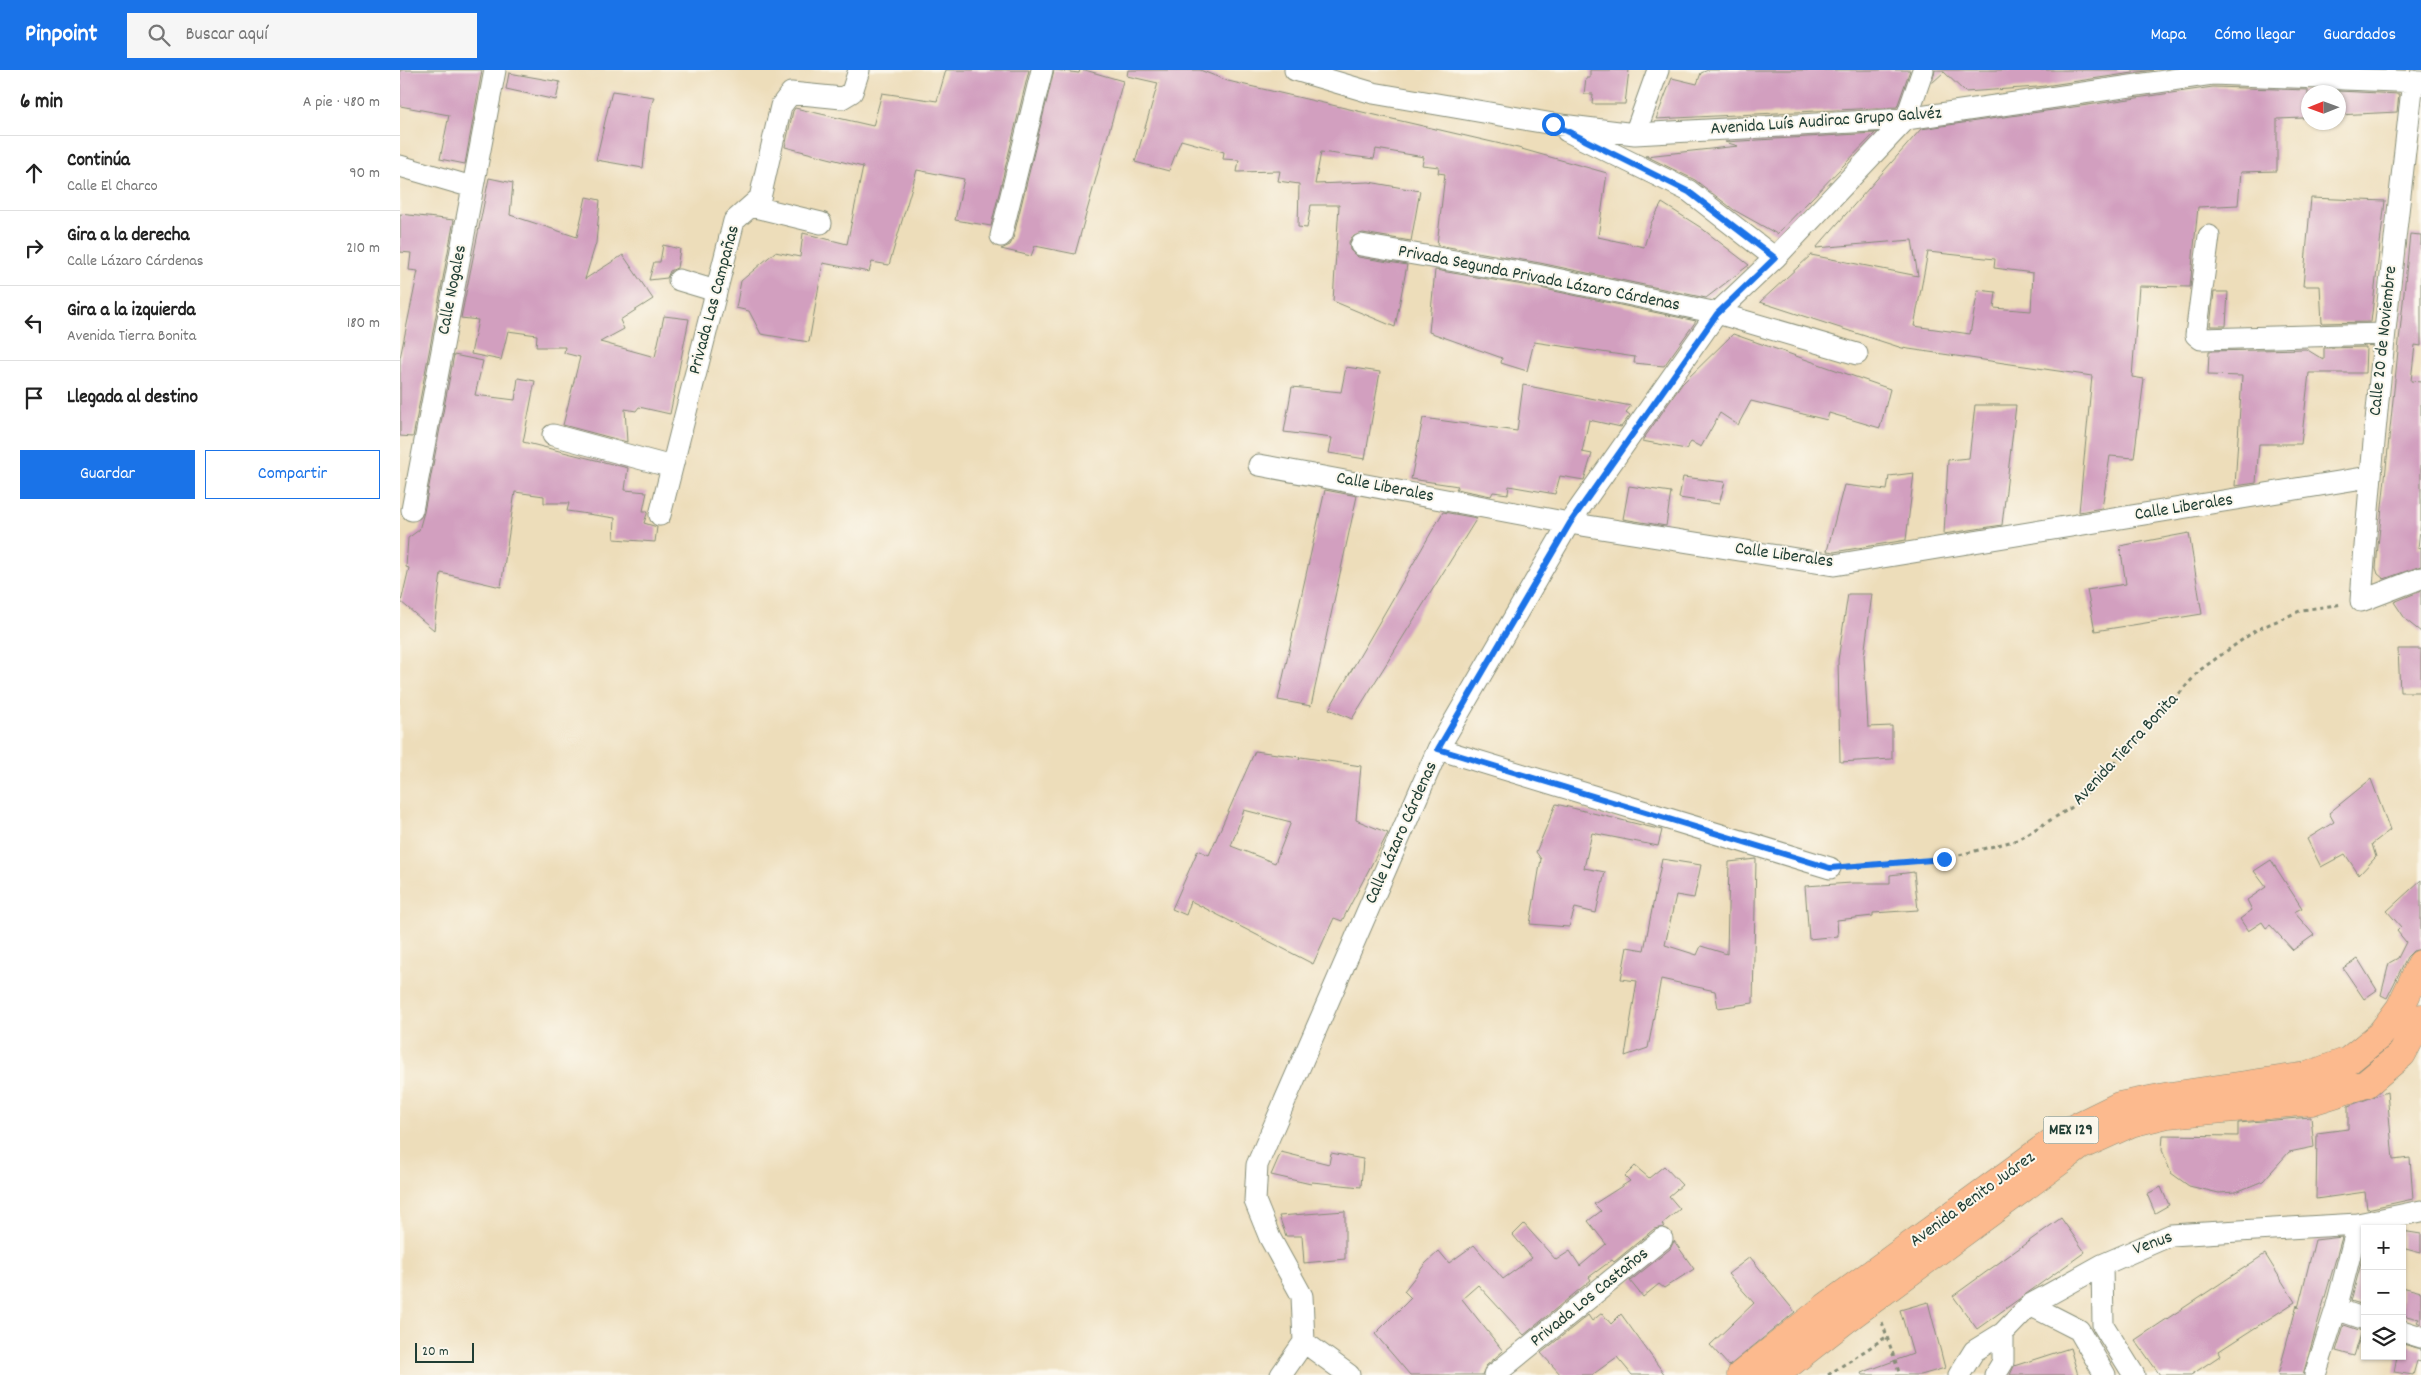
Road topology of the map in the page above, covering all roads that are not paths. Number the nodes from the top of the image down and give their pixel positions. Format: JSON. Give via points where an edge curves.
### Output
{"nodes":[{"id":1,"x":495,"y":70,"type":"edge"},
{"id":2,"x":859,"y":70,"type":"edge"},
{"id":3,"x":1042,"y":70,"type":"edge"},
{"id":4,"x":1295,"y":70,"type":"edge"},
{"id":5,"x":1658,"y":70,"type":"edge"},
{"id":6,"x":1923,"y":70,"type":"edge"},
{"id":7,"x":2212,"y":72,"type":"edge"},
{"id":8,"x":2417,"y":81,"type":"edge"},
{"id":9,"x":1906,"y":120,"type":"junction"},
{"id":10,"x":1553,"y":124,"type":"junction"},
{"id":11,"x":1635,"y":134,"type":"junction"},
{"id":12,"x":400,"y":166,"type":"edge"},
{"id":13,"x":472,"y":188,"type":"junction"},
{"id":14,"x":751,"y":206,"type":"junction"},
{"id":15,"x":821,"y":223,"type":"dead end"},
{"id":16,"x":1001,"y":236,"type":"dead end"},
{"id":17,"x":2209,"y":236,"type":"dead end"},
{"id":18,"x":1361,"y":245,"type":"dead end"},
{"id":19,"x":1775,"y":258,"type":"junction"},
{"id":20,"x":679,"y":280,"type":"dead end"},
{"id":21,"x":716,"y":291,"type":"junction"},
{"id":22,"x":1717,"y":314,"type":"junction"},
{"id":23,"x":2384,"y":334,"type":"junction"},
{"id":24,"x":1857,"y":354,"type":"dead end"},
{"id":25,"x":553,"y":436,"type":"dead end"},
{"id":26,"x":1259,"y":465,"type":"dead end"},
{"id":27,"x":672,"y":467,"type":"junction"},
{"id":28,"x":2369,"y":477,"type":"junction"},
{"id":29,"x":412,"y":510,"type":"dead end"},
{"id":30,"x":660,"y":515,"type":"dead end"},
{"id":31,"x":1570,"y":523,"type":"junction"},
{"id":32,"x":2421,"y":578,"type":"edge"},
{"id":33,"x":1438,"y":749,"type":"junction"},
{"id":34,"x":1830,"y":868,"type":"road end"},
{"id":35,"x":2421,"y":964,"type":"edge"},
{"id":36,"x":2421,"y":1018,"type":"edge"},
{"id":37,"x":2421,"y":1211,"type":"edge"},
{"id":38,"x":2358,"y":1224,"type":"junction"},
{"id":39,"x":1662,"y":1239,"type":"dead end"},
{"id":40,"x":2102,"y":1265,"type":"junction"},
{"id":41,"x":2030,"y":1305,"type":"junction"},
{"id":42,"x":2336,"y":1309,"type":"junction"},
{"id":43,"x":2361,"y":1318,"type":"edge"},
{"id":44,"x":2103,"y":1321,"type":"junction"},
{"id":45,"x":2078,"y":1330,"type":"junction"},
{"id":46,"x":2406,"y":1332,"type":"edge"},
{"id":47,"x":2003,"y":1333,"type":"junction"},
{"id":48,"x":2421,"y":1338,"type":"edge"},
{"id":49,"x":1304,"y":1342,"type":"junction"},
{"id":50,"x":1281,"y":1375,"type":"edge"},
{"id":51,"x":1349,"y":1375,"type":"edge"},
{"id":52,"x":1494,"y":1375,"type":"edge"},
{"id":53,"x":1740,"y":1375,"type":"edge"},
{"id":54,"x":1775,"y":1375,"type":"edge"},
{"id":55,"x":1959,"y":1375,"type":"edge"},
{"id":56,"x":1995,"y":1375,"type":"edge"},
{"id":57,"x":2105,"y":1375,"type":"edge"},
{"id":58,"x":2134,"y":1375,"type":"edge"},
{"id":59,"x":2314,"y":1375,"type":"edge"}],
"edges":[{"from":1,"to":13,"type":"street","name":"Calle Nogales"},
{"from":2,"to":14,"type":"street","name":"Privada Las Campañas","via":[[852,92],[842,98],[791,93],[781,106],[760,198]]},
{"from":3,"to":16,"type":"street"},
{"from":4,"to":10,"type":"street","name":"Avenida Luís Audirac Grupo Galvéz","via":[[1373,93]]},
{"from":5,"to":11,"type":"street"},
{"from":6,"to":9,"type":"street"},
{"from":7,"to":8,"type":"street","name":"Avenida Luís Audirac Grupo Galvéz"},
{"from":7,"to":9,"type":"street","name":"Avenida Luís Audirac Grupo Galvéz"},
{"from":8,"to":23,"type":"street","name":"Calle 20 de Noviembre"},
{"from":9,"to":11,"type":"street","name":"Avenida Luís Audirac Grupo Galvéz"},
{"from":9,"to":19,"type":"street","name":"Calle Lázaro Cárdenas"},
{"from":10,"to":11,"type":"street","name":"Avenida Luís Audirac Grupo Galvéz"},
{"from":10,"to":19,"type":"street","via":[[1689,192]]},
{"from":12,"to":13,"type":"street"},
{"from":13,"to":29,"type":"street","name":"Calle Nogales"},
{"from":14,"to":15,"type":"street"},
{"from":14,"to":21,"type":"street","name":"Privada Las Campañas","via":[[734,221]]},
{"from":17,"to":23,"type":"street","via":[[2196,335],[2201,339]]},
{"from":18,"to":22,"type":"street","name":"Privada Segunda Privada Lázaro Cárdenas","via":[[1538,275]]},
{"from":19,"to":22,"type":"street","name":"Calle Lázaro Cárdenas"},
{"from":20,"to":21,"type":"street"},
{"from":21,"to":27,"type":"street","name":"Privada Las Campañas"},
{"from":22,"to":24,"type":"street","name":"Privada Segunda Privada Lázaro Cárdenas"},
{"from":22,"to":31,"type":"street","name":"Calle Lázaro Cárdenas"},
{"from":23,"to":28,"type":"street","name":"Calle 20 de Noviembre"},
{"from":25,"to":27,"type":"street"},
{"from":26,"to":31,"type":"street","name":"Calle Liberales"},
{"from":27,"to":30,"type":"street","name":"Privada Las Campañas"},
{"from":28,"to":31,"type":"street","name":"Calle Liberales","via":[[1834,565]]},
{"from":28,"to":32,"type":"street","name":"Calle 20 de Noviembre","via":[[2361,601]]},
{"from":31,"to":33,"type":"street","name":"Calle Lázaro Cárdenas"},
{"from":33,"to":34,"type":"street"},
{"from":33,"to":49,"type":"street","name":"Calle Lázaro Cárdenas","via":[[1257,1165],[1255,1202],[1270,1238],[1302,1296]]},
{"from":35,"to":53,"type":"main road","name":"Avenida Benito Juárez","number":"MEX 129","via":[[2400,1008],[2380,1035],[2348,1061],[2307,1076],[2119,1106],[2066,1132],[1826,1307]]},
{"from":36,"to":54,"type":"main road","name":"Avenida Benito Juárez","number":"MEX 129","via":[[2402,1054],[2366,1084],[2312,1101],[2168,1114],[2131,1122],[2080,1146]]},
{"from":37,"to":38,"type":"street","name":"Venus"},
{"from":38,"to":40,"type":"street","name":"Venus","via":[[2171,1235]]},
{"from":38,"to":42,"type":"street"},
{"from":39,"to":52,"type":"street","name":"Privada Los Castaños"},
{"from":40,"to":41,"type":"street","name":"Venus"},
{"from":40,"to":44,"type":"street"},
{"from":41,"to":45,"type":"street"},
{"from":41,"to":47,"type":"street","name":"Venus"},
{"from":42,"to":43,"type":"street"},
{"from":42,"to":59,"type":"street"},
{"from":44,"to":45,"type":"street"},
{"from":44,"to":58,"type":"street"},
{"from":45,"to":57,"type":"street"},
{"from":46,"to":48,"type":"street"},
{"from":47,"to":55,"type":"street","name":"Venus","via":[[1974,1351]]},
{"from":47,"to":56,"type":"street","via":[[2002,1362]]},
{"from":49,"to":50,"type":"street"},
{"from":49,"to":51,"type":"street"}]}
